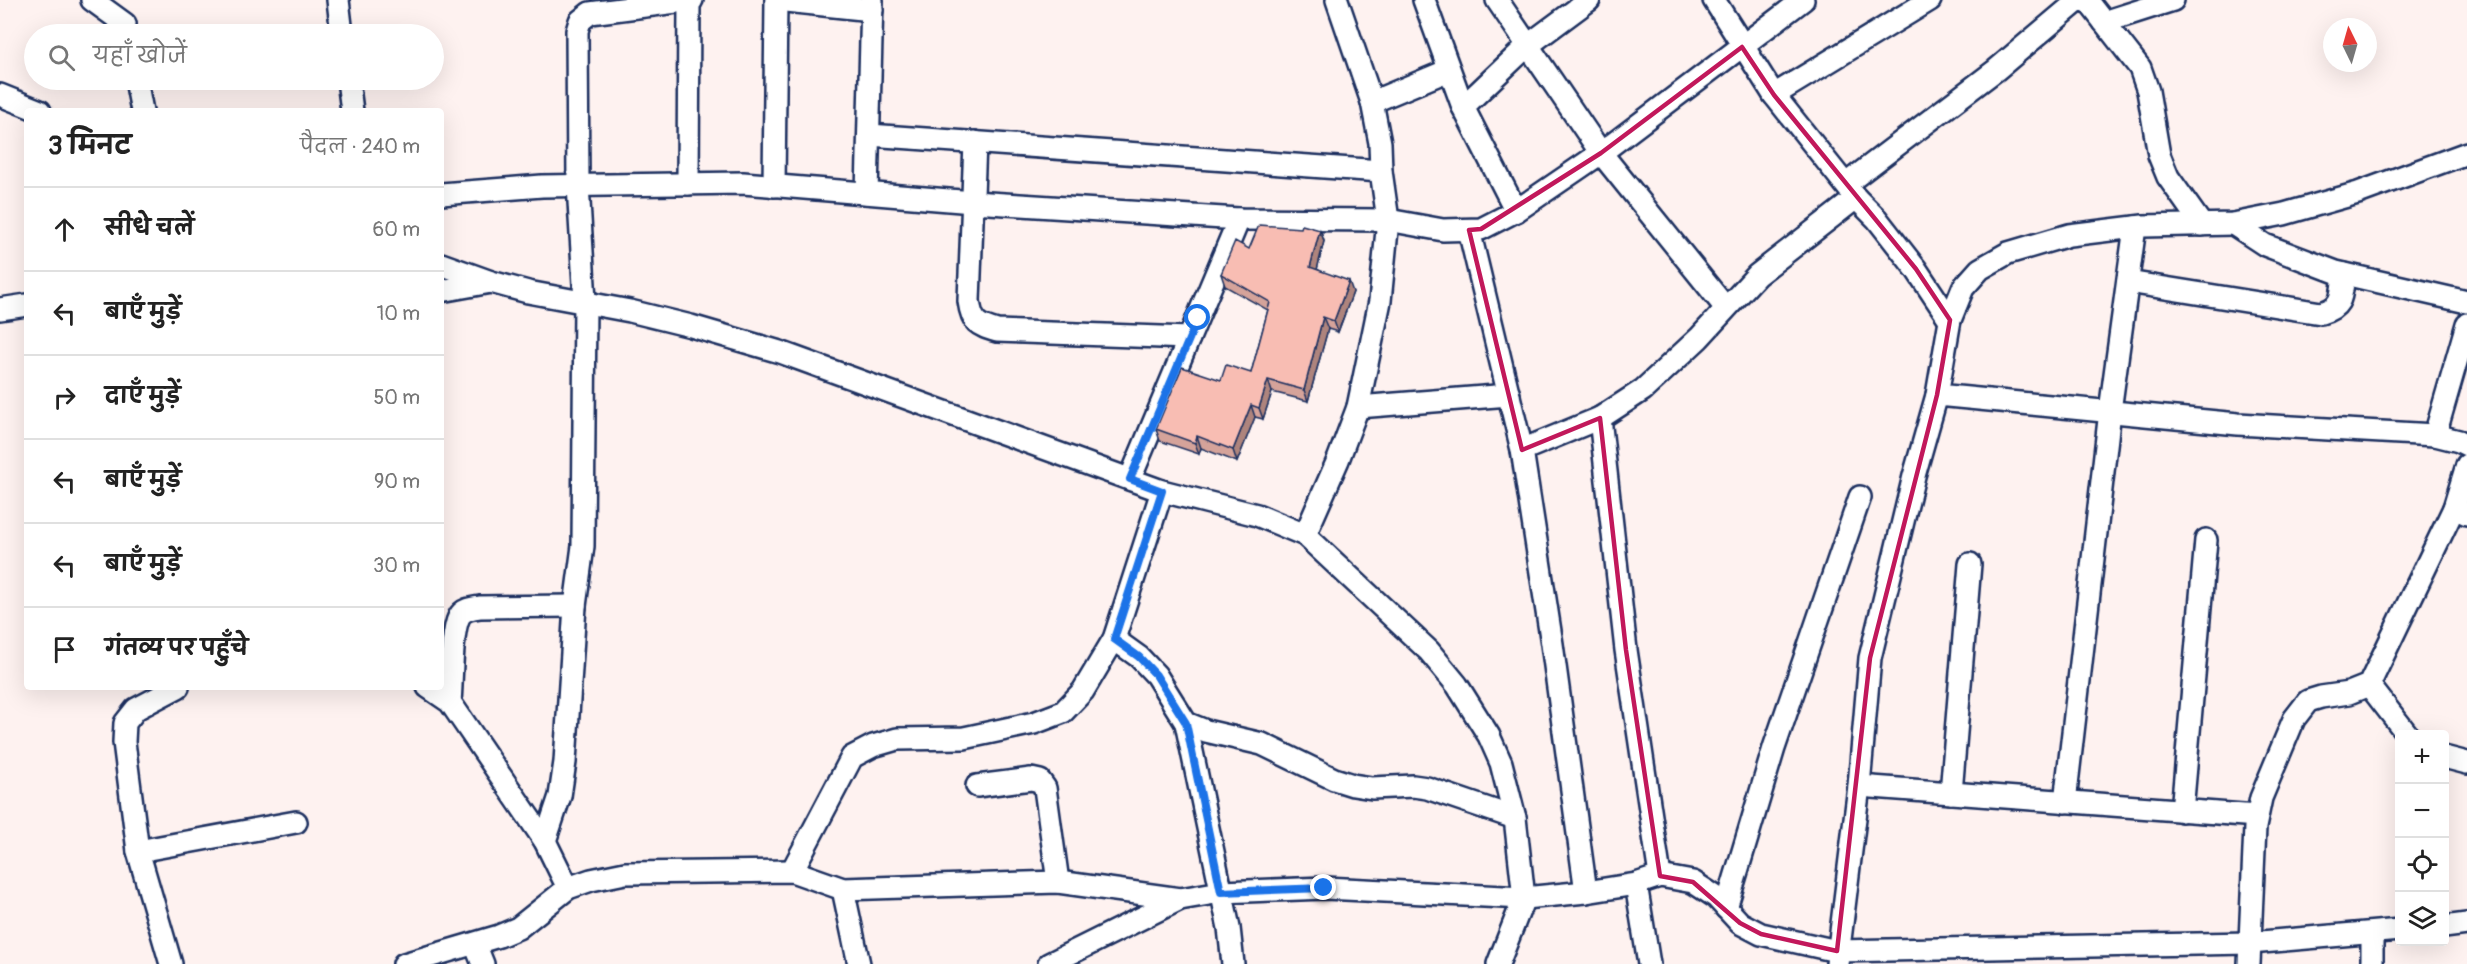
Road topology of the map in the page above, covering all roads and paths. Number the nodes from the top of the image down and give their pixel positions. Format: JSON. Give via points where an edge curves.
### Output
{"nodes":[{"id":1,"x":92,"y":0,"type":"edge"},
{"id":2,"x":120,"y":0,"type":"edge"},
{"id":3,"x":338,"y":0,"type":"edge"},
{"id":4,"x":776,"y":0,"type":"edge"},
{"id":5,"x":1337,"y":0,"type":"edge"},
{"id":6,"x":1424,"y":0,"type":"edge"},
{"id":7,"x":1497,"y":0,"type":"edge"},
{"id":8,"x":1589,"y":0,"type":"edge"},
{"id":9,"x":1714,"y":0,"type":"edge"},
{"id":10,"x":1803,"y":0,"type":"edge"},
{"id":11,"x":1930,"y":0,"type":"edge"},
{"id":12,"x":2079,"y":0,"type":"edge"},
{"id":13,"x":2086,"y":0,"type":"edge"},
{"id":14,"x":2173,"y":0,"type":"edge"},
{"id":15,"x":691,"y":1,"type":"edge"},
{"id":16,"x":872,"y":5,"type":"edge"},
{"id":17,"x":2104,"y":22,"type":"junction"},
{"id":18,"x":120,"y":24,"type":"edge"},
{"id":19,"x":125,"y":24,"type":"edge"},
{"id":20,"x":341,"y":24,"type":"edge"},
{"id":21,"x":1527,"y":46,"type":"junction"},
{"id":22,"x":1742,"y":46,"type":"junction"},
{"id":23,"x":1449,"y":70,"type":"junction"},
{"id":24,"x":138,"y":90,"type":"edge"},
{"id":25,"x":349,"y":90,"type":"edge"},
{"id":26,"x":0,"y":95,"type":"edge"},
{"id":27,"x":1774,"y":95,"type":"junction"},
{"id":28,"x":1372,"y":102,"type":"junction"},
{"id":29,"x":1463,"y":107,"type":"junction"},
{"id":30,"x":32,"y":108,"type":"edge"},
{"id":31,"x":141,"y":108,"type":"edge"},
{"id":32,"x":352,"y":108,"type":"edge"},
{"id":33,"x":869,"y":135,"type":"junction"},
{"id":34,"x":975,"y":142,"type":"junction"},
{"id":35,"x":1601,"y":153,"type":"junction"},
{"id":36,"x":2467,"y":153,"type":"edge"},
{"id":37,"x":1381,"y":171,"type":"junction"},
{"id":38,"x":688,"y":184,"type":"junction"},
{"id":39,"x":578,"y":185,"type":"junction"},
{"id":40,"x":774,"y":186,"type":"junction"},
{"id":41,"x":1851,"y":191,"type":"junction"},
{"id":42,"x":867,"y":193,"type":"junction"},
{"id":43,"x":444,"y":194,"type":"edge"},
{"id":44,"x":973,"y":202,"type":"junction"},
{"id":45,"x":1516,"y":211,"type":"junction"},
{"id":46,"x":1239,"y":219,"type":"junction"},
{"id":47,"x":1388,"y":220,"type":"junction"},
{"id":48,"x":2233,"y":224,"type":"junction"},
{"id":49,"x":2202,"y":225,"type":"junction"},
{"id":50,"x":2135,"y":227,"type":"junction"},
{"id":51,"x":1469,"y":230,"type":"junction"},
{"id":52,"x":444,"y":265,"type":"edge"},
{"id":53,"x":2344,"y":274,"type":"junction"},
{"id":54,"x":491,"y":282,"type":"junction"},
{"id":55,"x":2127,"y":282,"type":"junction"},
{"id":56,"x":444,"y":290,"type":"edge"},
{"id":57,"x":585,"y":301,"type":"junction"},
{"id":58,"x":2467,"y":302,"type":"edge"},
{"id":59,"x":24,"y":305,"type":"edge"},
{"id":60,"x":1725,"y":307,"type":"junction"},
{"id":61,"x":0,"y":309,"type":"edge"},
{"id":62,"x":1950,"y":320,"type":"junction"},
{"id":63,"x":2467,"y":324,"type":"edge"},
{"id":64,"x":1189,"y":338,"type":"junction"},
{"id":65,"x":1509,"y":395,"type":"junction"},
{"id":66,"x":1937,"y":395,"type":"junction"},
{"id":67,"x":1358,"y":407,"type":"junction"},
{"id":68,"x":2110,"y":411,"type":"junction"},
{"id":69,"x":1600,"y":418,"type":"junction"},
{"id":70,"x":2435,"y":435,"type":"junction"},
{"id":71,"x":2467,"y":445,"type":"edge"},
{"id":72,"x":1522,"y":450,"type":"junction"},
{"id":73,"x":2467,"y":465,"type":"edge"},
{"id":74,"x":1130,"y":479,"type":"junction"},
{"id":75,"x":1162,"y":491,"type":"junction"},
{"id":76,"x":1860,"y":497,"type":"dead end"},
{"id":77,"x":2460,"y":511,"type":"edge"},
{"id":78,"x":1305,"y":535,"type":"junction"},
{"id":79,"x":2206,"y":540,"type":"dead end"},
{"id":80,"x":1970,"y":564,"type":"dead end"},
{"id":81,"x":575,"y":606,"type":"junction"},
{"id":82,"x":1114,"y":639,"type":"junction"},
{"id":83,"x":2370,"y":685,"type":"junction"},
{"id":84,"x":172,"y":690,"type":"edge"},
{"id":85,"x":432,"y":690,"type":"edge"},
{"id":86,"x":450,"y":702,"type":"junction"},
{"id":87,"x":1186,"y":723,"type":"junction"},
{"id":88,"x":2403,"y":730,"type":"edge"},
{"id":89,"x":2449,"y":758,"type":"edge"},
{"id":90,"x":2467,"y":763,"type":"edge"},
{"id":91,"x":977,"y":786,"type":"dead end"},
{"id":92,"x":1859,"y":786,"type":"junction"},
{"id":93,"x":1951,"y":793,"type":"junction"},
{"id":94,"x":2065,"y":802,"type":"junction"},
{"id":95,"x":2182,"y":811,"type":"junction"},
{"id":96,"x":2257,"y":816,"type":"junction"},
{"id":97,"x":1515,"y":818,"type":"junction"},
{"id":98,"x":296,"y":822,"type":"dead end"},
{"id":99,"x":545,"y":841,"type":"junction"},
{"id":100,"x":138,"y":850,"type":"junction"},
{"id":101,"x":792,"y":871,"type":"junction"},
{"id":102,"x":1660,"y":876,"type":"junction"},
{"id":103,"x":1058,"y":882,"type":"junction"},
{"id":104,"x":1636,"y":884,"type":"junction"},
{"id":105,"x":568,"y":888,"type":"junction"},
{"id":106,"x":843,"y":890,"type":"junction"},
{"id":107,"x":1221,"y":892,"type":"junction"},
{"id":108,"x":1586,"y":892,"type":"junction"},
{"id":109,"x":1524,"y":898,"type":"junction"},
{"id":110,"x":1180,"y":900,"type":"junction"},
{"id":111,"x":1726,"y":908,"type":"junction"},
{"id":112,"x":2395,"y":931,"type":"edge"},
{"id":113,"x":2372,"y":933,"type":"junction"},
{"id":114,"x":475,"y":944,"type":"junction"},
{"id":115,"x":2249,"y":954,"type":"edge"},
{"id":116,"x":2091,"y":956,"type":"edge"},
{"id":117,"x":1837,"y":958,"type":"edge"},
{"id":118,"x":171,"y":964,"type":"edge"},
{"id":119,"x":404,"y":964,"type":"edge"},
{"id":120,"x":483,"y":964,"type":"edge"},
{"id":121,"x":859,"y":964,"type":"edge"},
{"id":122,"x":1049,"y":964,"type":"edge"},
{"id":123,"x":1233,"y":964,"type":"edge"},
{"id":124,"x":1499,"y":964,"type":"edge"},
{"id":125,"x":1649,"y":964,"type":"edge"},
{"id":126,"x":2372,"y":964,"type":"edge"}],
"edges":[{"from":1,"to":18,"type":"street"},
{"from":2,"to":19,"type":"street"},
{"from":3,"to":20,"type":"street"},
{"from":4,"to":16,"type":"street"},
{"from":4,"to":40,"type":"street"},
{"from":5,"to":28,"type":"street"},
{"from":6,"to":23,"type":"street"},
{"from":7,"to":21,"type":"street"},
{"from":8,"to":21,"type":"street"},
{"from":9,"to":22,"type":"street"},
{"from":10,"to":22,"type":"street"},
{"from":11,"to":27,"type":"street"},
{"from":12,"to":41,"type":"street"},
{"from":13,"to":17,"type":"street"},
{"from":14,"to":17,"type":"street"},
{"from":15,"to":38,"type":"street"},
{"from":15,"to":39,"type":"street","via":[[590,14],[580,21]]},
{"from":16,"to":33,"type":"street"},
{"from":17,"to":49,"type":"street","via":[[2140,68],[2159,155],[2168,177]]},
{"from":21,"to":29,"type":"street"},
{"from":21,"to":35,"type":"street"},
{"from":22,"to":27,"type":"street"},
{"from":22,"to":35,"type":"street"},
{"from":23,"to":28,"type":"street"},
{"from":23,"to":29,"type":"street"},
{"from":24,"to":31,"type":"street"},
{"from":25,"to":32,"type":"street"},
{"from":26,"to":30,"type":"street"},
{"from":27,"to":41,"type":"street"},
{"from":28,"to":37,"type":"street"},
{"from":29,"to":45,"type":"street"},
{"from":33,"to":34,"type":"street"},
{"from":33,"to":42,"type":"street"},
{"from":34,"to":37,"type":"street"},
{"from":34,"to":44,"type":"street"},
{"from":35,"to":45,"type":"street"},
{"from":35,"to":60,"type":"street"},
{"from":36,"to":48,"type":"street","via":[[2358,193]]},
{"from":37,"to":47,"type":"street"},
{"from":38,"to":39,"type":"street"},
{"from":38,"to":40,"type":"street"},
{"from":39,"to":43,"type":"street"},
{"from":39,"to":57,"type":"street"},
{"from":40,"to":42,"type":"street"},
{"from":41,"to":60,"type":"street"},
{"from":41,"to":62,"type":"street","via":[[1916,269]]},
{"from":42,"to":44,"type":"street"},
{"from":44,"to":46,"type":"street"},
{"from":44,"to":64,"type":"street","via":[[969,302],[970,314],[978,325],[997,331]]},
{"from":45,"to":51,"type":"street","via":[[1481,229]]},
{"from":46,"to":47,"type":"street"},
{"from":46,"to":64,"type":"street"},
{"from":47,"to":51,"type":"street","via":[[1443,230]]},
{"from":47,"to":67,"type":"street","via":[[1380,301]]},
{"from":48,"to":49,"type":"street"},
{"from":48,"to":53,"type":"street","via":[[2265,245]]},
{"from":49,"to":50,"type":"street"},
{"from":50,"to":55,"type":"street"},
{"from":50,"to":62,"type":"street","via":[[2069,235],[2008,253],[1980,269],[1963,288]]},
{"from":51,"to":65,"type":"street"},
{"from":52,"to":54,"type":"street"},
{"from":53,"to":55,"type":"street","via":[[2340,300],[2333,310],[2321,313]]},
{"from":53,"to":58,"type":"street"},
{"from":54,"to":56,"type":"street"},
{"from":54,"to":57,"type":"street"},
{"from":55,"to":68,"type":"street"},
{"from":57,"to":74,"type":"street","via":[[780,352]]},
{"from":57,"to":81,"type":"street","via":[[583,546]]},
{"from":59,"to":61,"type":"street"},
{"from":60,"to":69,"type":"street","via":[[1699,338],[1643,390]]},
{"from":62,"to":66,"type":"street"},
{"from":63,"to":70,"type":"street"},
{"from":64,"to":74,"type":"street"},
{"from":65,"to":67,"type":"street"},
{"from":65,"to":72,"type":"street"},
{"from":66,"to":68,"type":"street"},
{"from":66,"to":92,"type":"street","via":[[1870,658]]},
{"from":67,"to":78,"type":"street"},
{"from":68,"to":70,"type":"street","via":[[2238,424]]},
{"from":68,"to":94,"type":"street"},
{"from":69,"to":72,"type":"street"},
{"from":69,"to":102,"type":"street","via":[[1626,650]]},
{"from":70,"to":71,"type":"street"},
{"from":72,"to":108,"type":"street"},
{"from":73,"to":77,"type":"street"},
{"from":74,"to":75,"type":"street"},
{"from":75,"to":78,"type":"street","via":[[1257,515]]},
{"from":75,"to":82,"type":"street"},
{"from":76,"to":111,"type":"street","via":[[1774,748]]},
{"from":77,"to":83,"type":"street"},
{"from":78,"to":97,"type":"street","via":[[1429,651],[1457,685],[1501,763]]},
{"from":79,"to":95,"type":"street"},
{"from":80,"to":93,"type":"street"},
{"from":81,"to":86,"type":"street","via":[[468,609],[460,616],[455,636]]},
{"from":81,"to":99,"type":"street","via":[[565,762],[560,796]]},
{"from":82,"to":87,"type":"street","via":[[1156,675]]},
{"from":82,"to":101,"type":"street","via":[[1083,691],[1063,712],[1034,723],[964,738],[897,740],[873,746],[852,758]]},
{"from":83,"to":88,"type":"street"},
{"from":83,"to":96,"type":"street","via":[[2308,701],[2294,719]]},
{"from":84,"to":100,"type":"street","via":[[136,709],[125,723]]},
{"from":85,"to":86,"type":"street"},
{"from":86,"to":99,"type":"street"},
{"from":87,"to":97,"type":"street","via":[[1262,744],[1353,785],[1427,788]]},
{"from":87,"to":107,"type":"street"},
{"from":89,"to":90,"type":"street"},
{"from":91,"to":103,"type":"street","via":[[1040,781],[1045,788]]},
{"from":92,"to":93,"type":"street"},
{"from":92,"to":117,"type":"street"},
{"from":93,"to":94,"type":"street"},
{"from":94,"to":95,"type":"street"},
{"from":95,"to":96,"type":"street"},
{"from":96,"to":115,"type":"street"},
{"from":97,"to":109,"type":"street"},
{"from":98,"to":100,"type":"street"},
{"from":99,"to":105,"type":"street"},
{"from":100,"to":118,"type":"street"},
{"from":101,"to":105,"type":"street","via":[[625,873]]},
{"from":101,"to":106,"type":"street"},
{"from":102,"to":104,"type":"street"},
{"from":102,"to":111,"type":"street","via":[[1693,882]]},
{"from":103,"to":106,"type":"street"},
{"from":103,"to":110,"type":"street"},
{"from":104,"to":108,"type":"street"},
{"from":104,"to":125,"type":"street"},
{"from":105,"to":114,"type":"street","via":[[518,928]]},
{"from":106,"to":121,"type":"street"},
{"from":107,"to":109,"type":"street","via":[[1324,888]]},
{"from":107,"to":110,"type":"street"},
{"from":107,"to":123,"type":"street"},
{"from":108,"to":109,"type":"street"},
{"from":109,"to":124,"type":"street"},
{"from":110,"to":122,"type":"street"},
{"from":111,"to":117,"type":"street","via":[[1740,923],[1761,933]]},
{"from":112,"to":113,"type":"street"},
{"from":113,"to":115,"type":"street"},
{"from":113,"to":126,"type":"street"},
{"from":114,"to":119,"type":"street"},
{"from":114,"to":120,"type":"street"},
{"from":115,"to":116,"type":"street"},
{"from":116,"to":117,"type":"street"}]}
